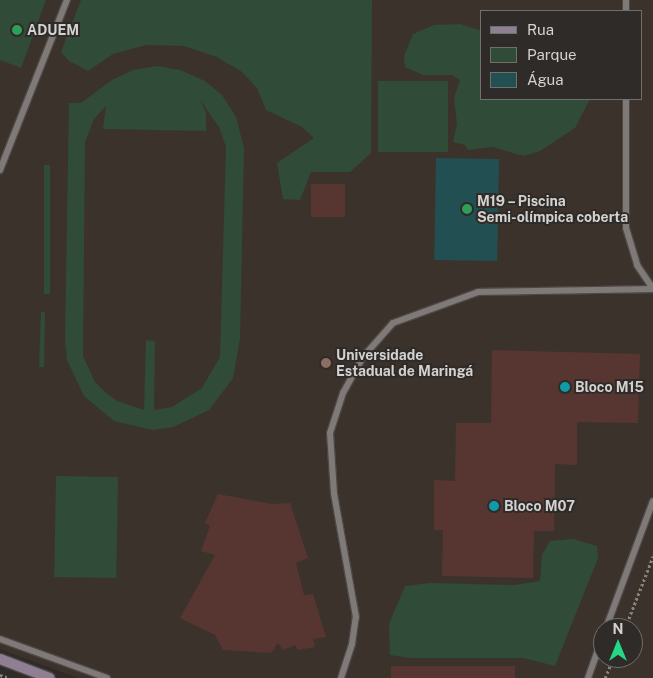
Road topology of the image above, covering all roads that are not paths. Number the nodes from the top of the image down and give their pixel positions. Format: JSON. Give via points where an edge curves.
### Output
{"nodes":[{"id":1,"x":67,"y":0,"type":"edge"},
{"id":2,"x":626,"y":100,"type":"edge"},
{"id":3,"x":0,"y":170,"type":"edge"},
{"id":4,"x":653,"y":289,"type":"edge"},
{"id":5,"x":653,"y":501,"type":"edge"},
{"id":6,"x":610,"y":618,"type":"edge"},
{"id":7,"x":0,"y":639,"type":"edge"},
{"id":8,"x":0,"y":659,"type":"edge"},
{"id":9,"x":593,"y":664,"type":"edge"},
{"id":10,"x":50,"y":678,"type":"edge"},
{"id":11,"x":107,"y":678,"type":"edge"},
{"id":12,"x":341,"y":678,"type":"edge"},
{"id":13,"x":588,"y":678,"type":"edge"}],
"edges":[{"from":1,"to":3,"type":"lane"},
{"from":2,"to":4,"type":"lane","via":[[626,228],[636,265]]},
{"from":4,"to":12,"type":"lane","via":[[478,292],[393,323],[363,357],[343,393],[330,434],[332,484],[356,617],[352,644]]},
{"from":5,"to":6,"type":"lane"},
{"from":7,"to":11,"type":"lane"},
{"from":8,"to":10,"type":"main road"},
{"from":9,"to":13,"type":"lane"}]}
